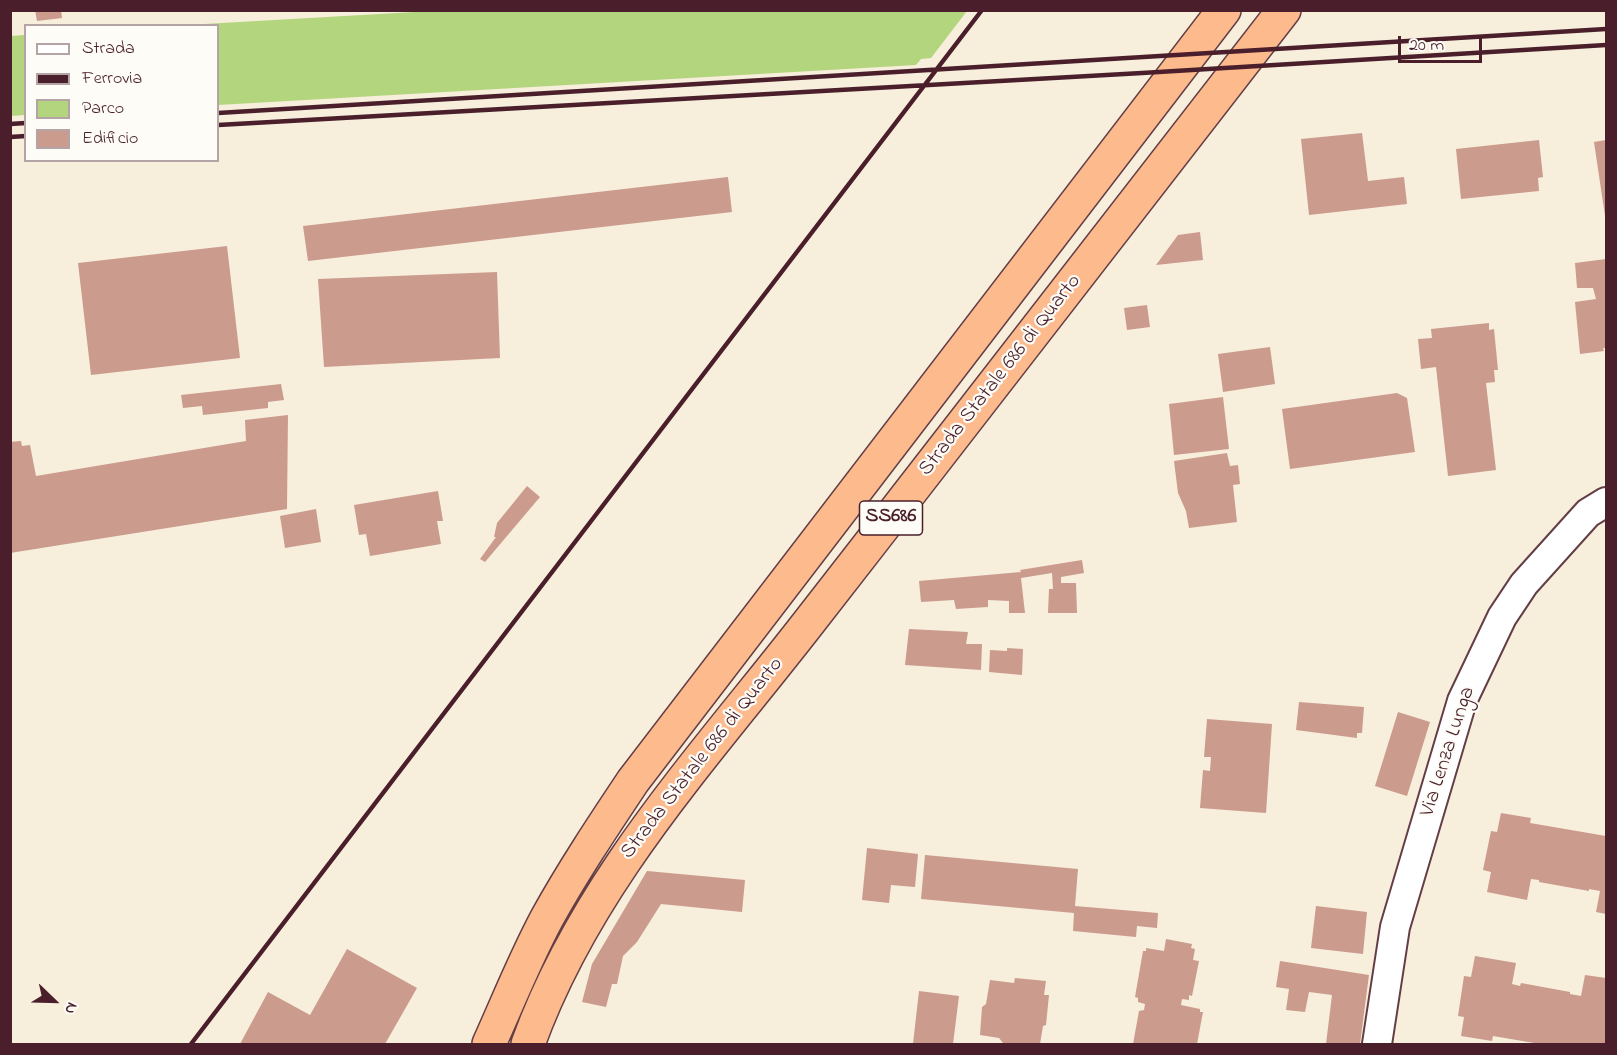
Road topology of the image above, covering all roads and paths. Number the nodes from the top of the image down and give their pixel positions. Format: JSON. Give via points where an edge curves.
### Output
{"nodes":[{"id":1,"x":1224,"y":10,"type":"edge"},
{"id":2,"x":1284,"y":10,"type":"edge"},
{"id":3,"x":1606,"y":502,"type":"edge"},
{"id":4,"x":489,"y":1044,"type":"edge"},
{"id":5,"x":528,"y":1044,"type":"edge"},
{"id":6,"x":1377,"y":1044,"type":"edge"}],
"edges":[{"from":1,"to":4,"type":"highway","name":"Strada Statale 686 di Quarto","number":"SS686","via":[[633,781],[546,920]]},
{"from":2,"to":5,"type":"highway","name":"Strada Statale 686 di Quarto","number":"SS686","via":[[630,850],[573,944]]},
{"from":3,"to":6,"type":"street","name":"Via Lenza Lunga","via":[[1588,513],[1524,584],[1497,625],[1462,701],[1395,927]]}]}
